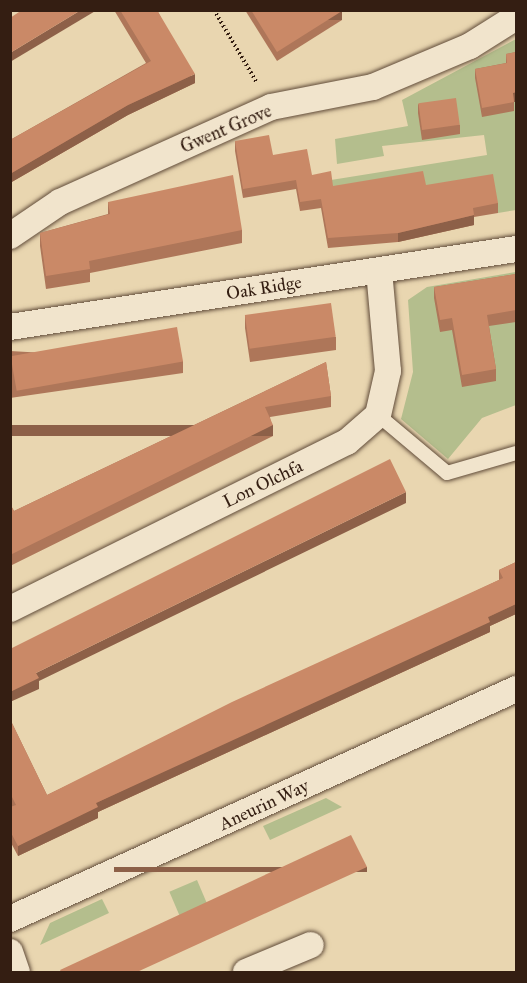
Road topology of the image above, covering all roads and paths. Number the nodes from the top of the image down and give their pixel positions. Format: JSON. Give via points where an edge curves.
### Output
{"nodes":[{"id":1,"x":214,"y":10,"type":"edge"},
{"id":2,"x":516,"y":17,"type":"edge"},
{"id":3,"x":271,"y":107,"type":"junction"},
{"id":4,"x":10,"y":236,"type":"edge"},
{"id":5,"x":516,"y":249,"type":"edge"},
{"id":6,"x":379,"y":270,"type":"junction"},
{"id":7,"x":10,"y":327,"type":"edge"},
{"id":8,"x":378,"y":415,"type":"junction"},
{"id":9,"x":516,"y":453,"type":"edge"},
{"id":10,"x":10,"y":609,"type":"edge"},
{"id":11,"x":516,"y":689,"type":"edge"},
{"id":12,"x":10,"y":919,"type":"edge"},
{"id":13,"x":311,"y":945,"type":"dead end"},
{"id":14,"x":10,"y":952,"type":"edge"},
{"id":15,"x":17,"y":972,"type":"edge"},
{"id":16,"x":246,"y":972,"type":"edge"}],
"edges":[{"from":1,"to":3,"type":"path"},
{"from":2,"to":3,"type":"street","name":"Gwent Grove","via":[[470,46],[373,87]]},
{"from":3,"to":4,"type":"street","name":"Gwent Grove","via":[[60,202]]},
{"from":5,"to":6,"type":"street","name":"Oak Ridge"},
{"from":6,"to":7,"type":"street","name":"Oak Ridge"},
{"from":6,"to":8,"type":"street","via":[[388,371]]},
{"from":8,"to":9,"type":"lane","via":[[447,473]]},
{"from":8,"to":10,"type":"street","name":"Lon Olchfa","via":[[347,442]]},
{"from":11,"to":12,"type":"street","name":"Aneurin Way"},
{"from":13,"to":16,"type":"street"},
{"from":14,"to":15,"type":"street"}]}
